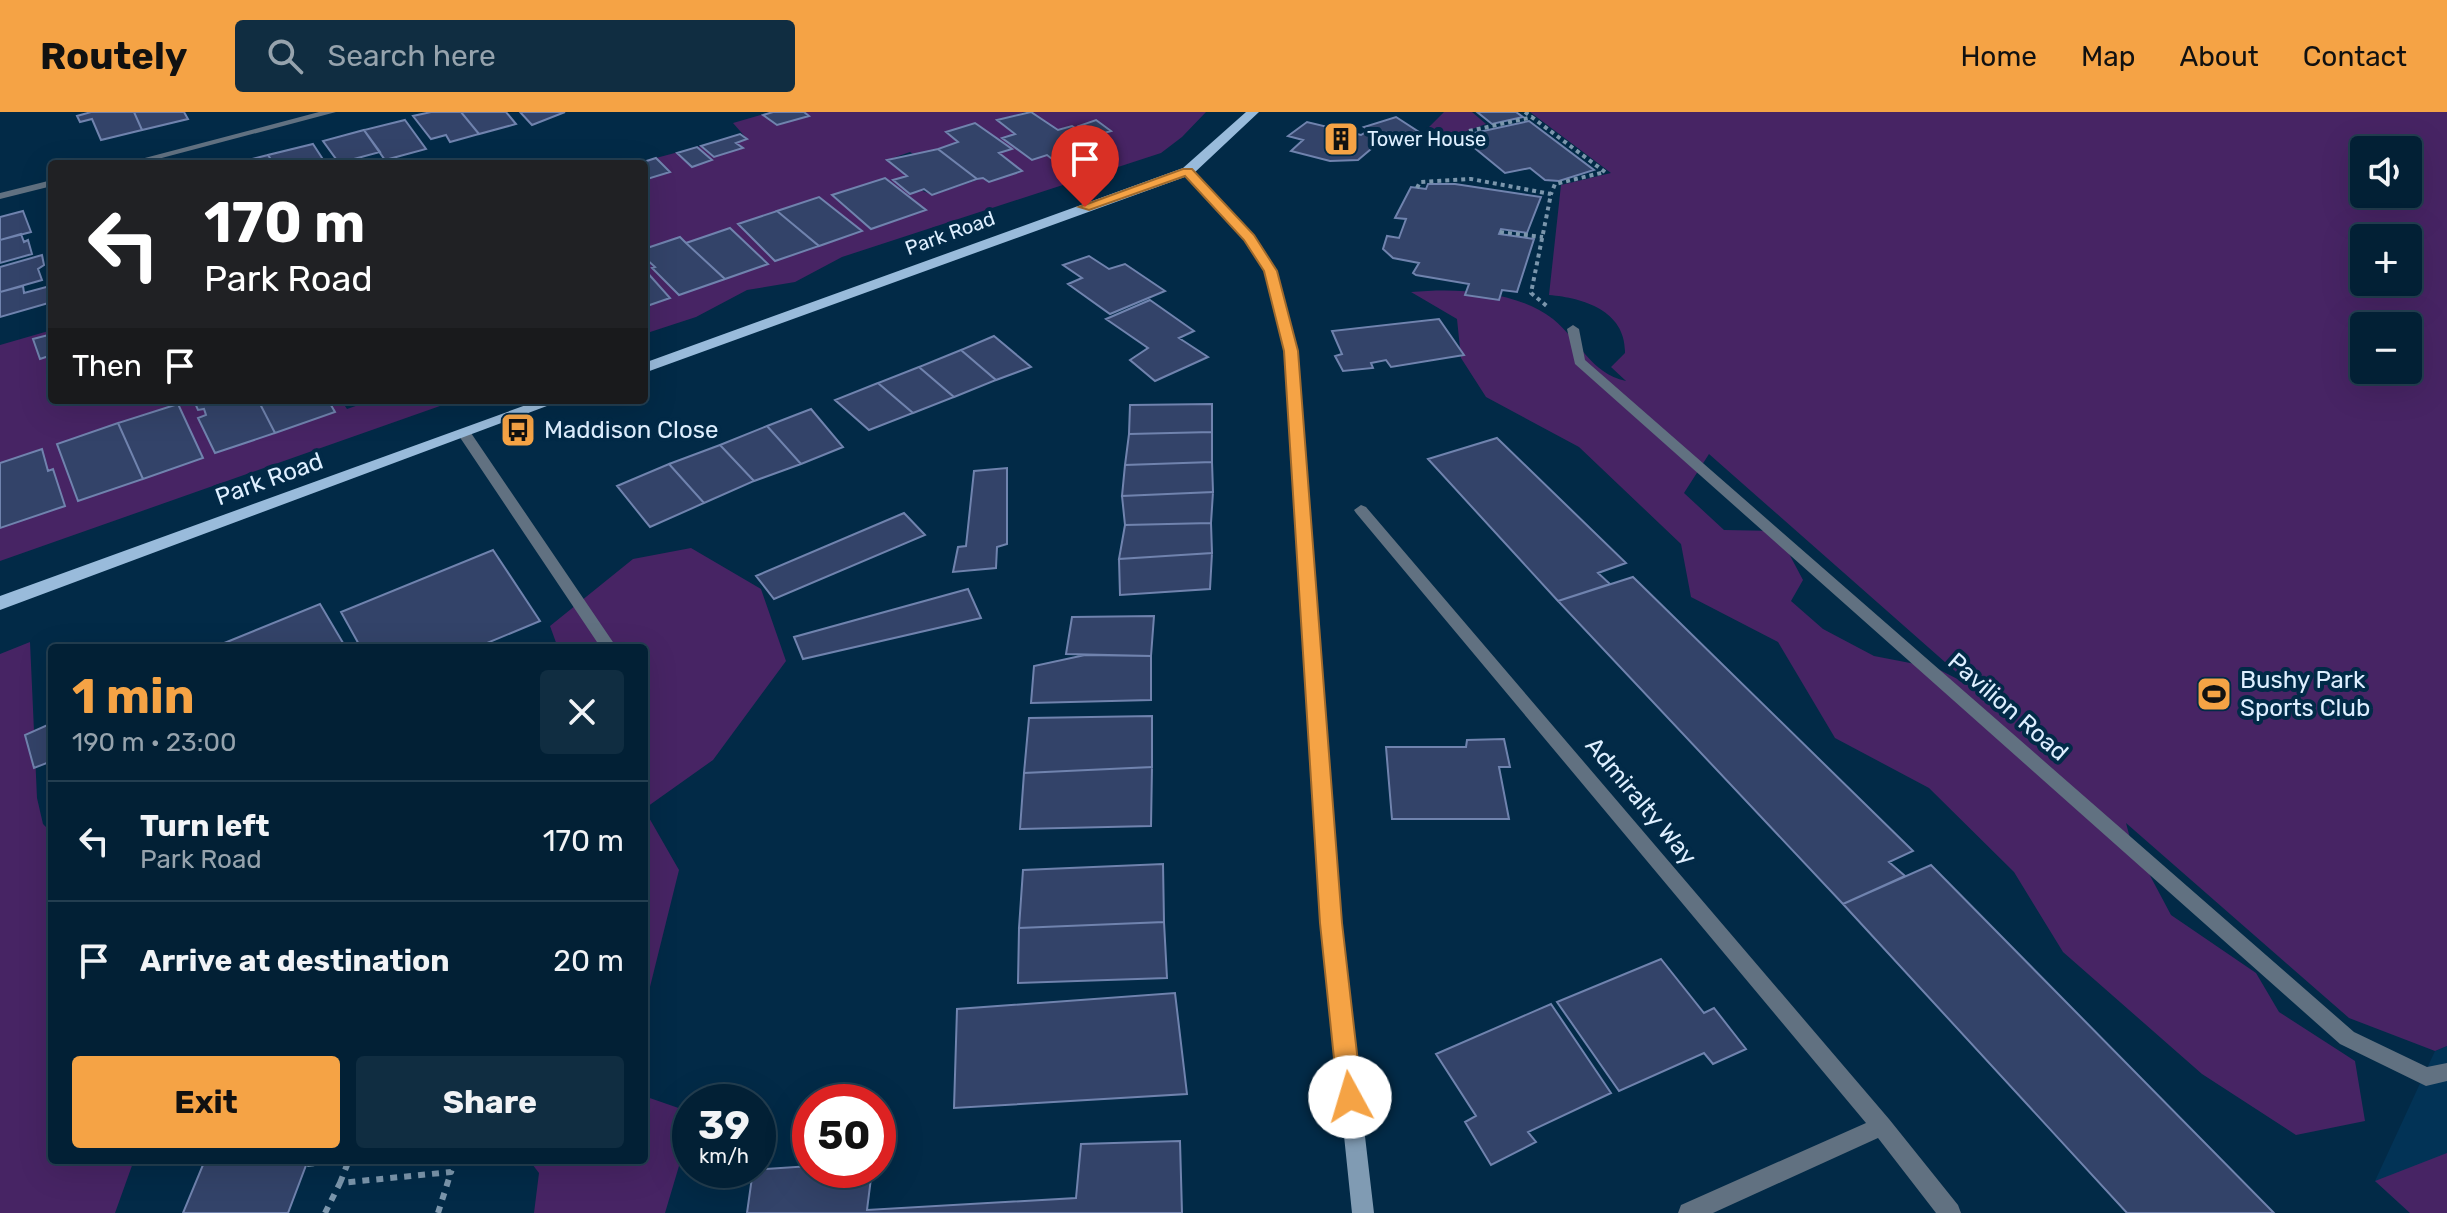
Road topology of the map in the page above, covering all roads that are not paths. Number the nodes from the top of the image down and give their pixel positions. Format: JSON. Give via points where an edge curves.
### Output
{"nodes":[{"id":1,"x":331,"y":112,"type":"edge"},
{"id":2,"x":1253,"y":112,"type":"edge"},
{"id":3,"x":143,"y":160,"type":"edge"},
{"id":4,"x":1188,"y":171,"type":"junction"},
{"id":5,"x":48,"y":184,"type":"edge"},
{"id":6,"x":0,"y":196,"type":"edge"},
{"id":7,"x":1573,"y":329,"type":"road end"},
{"id":8,"x":648,"y":367,"type":"edge"},
{"id":9,"x":544,"y":404,"type":"edge"},
{"id":10,"x":464,"y":433,"type":"junction"},
{"id":11,"x":1361,"y":510,"type":"dead end"},
{"id":12,"x":0,"y":603,"type":"edge"},
{"id":13,"x":606,"y":644,"type":"edge"},
{"id":14,"x":2447,"y":1072,"type":"edge"},
{"id":15,"x":1882,"y":1126,"type":"junction"},
{"id":16,"x":1363,"y":1213,"type":"edge"},
{"id":17,"x":1689,"y":1213,"type":"edge"},
{"id":18,"x":1950,"y":1213,"type":"edge"}],
"edges":[{"from":1,"to":3,"type":"street"},
{"from":2,"to":4,"type":"main road","name":"Park Road"},
{"from":4,"to":8,"type":"main road","name":"Park Road"},
{"from":4,"to":16,"type":"main road","via":[[1265,260],[1291,351],[1331,923]]},
{"from":5,"to":6,"type":"street"},
{"from":7,"to":14,"type":"street","name":"Pavilion Road","via":[[1579,361],[2347,1038],[2426,1077]]},
{"from":9,"to":10,"type":"main road","name":"Park Road"},
{"from":10,"to":12,"type":"main road","name":"Park Road"},
{"from":10,"to":13,"type":"street"},
{"from":11,"to":15,"type":"street","name":"Admiralty Way"},
{"from":15,"to":17,"type":"street"},
{"from":15,"to":18,"type":"street","name":"Admiralty Way"}]}
